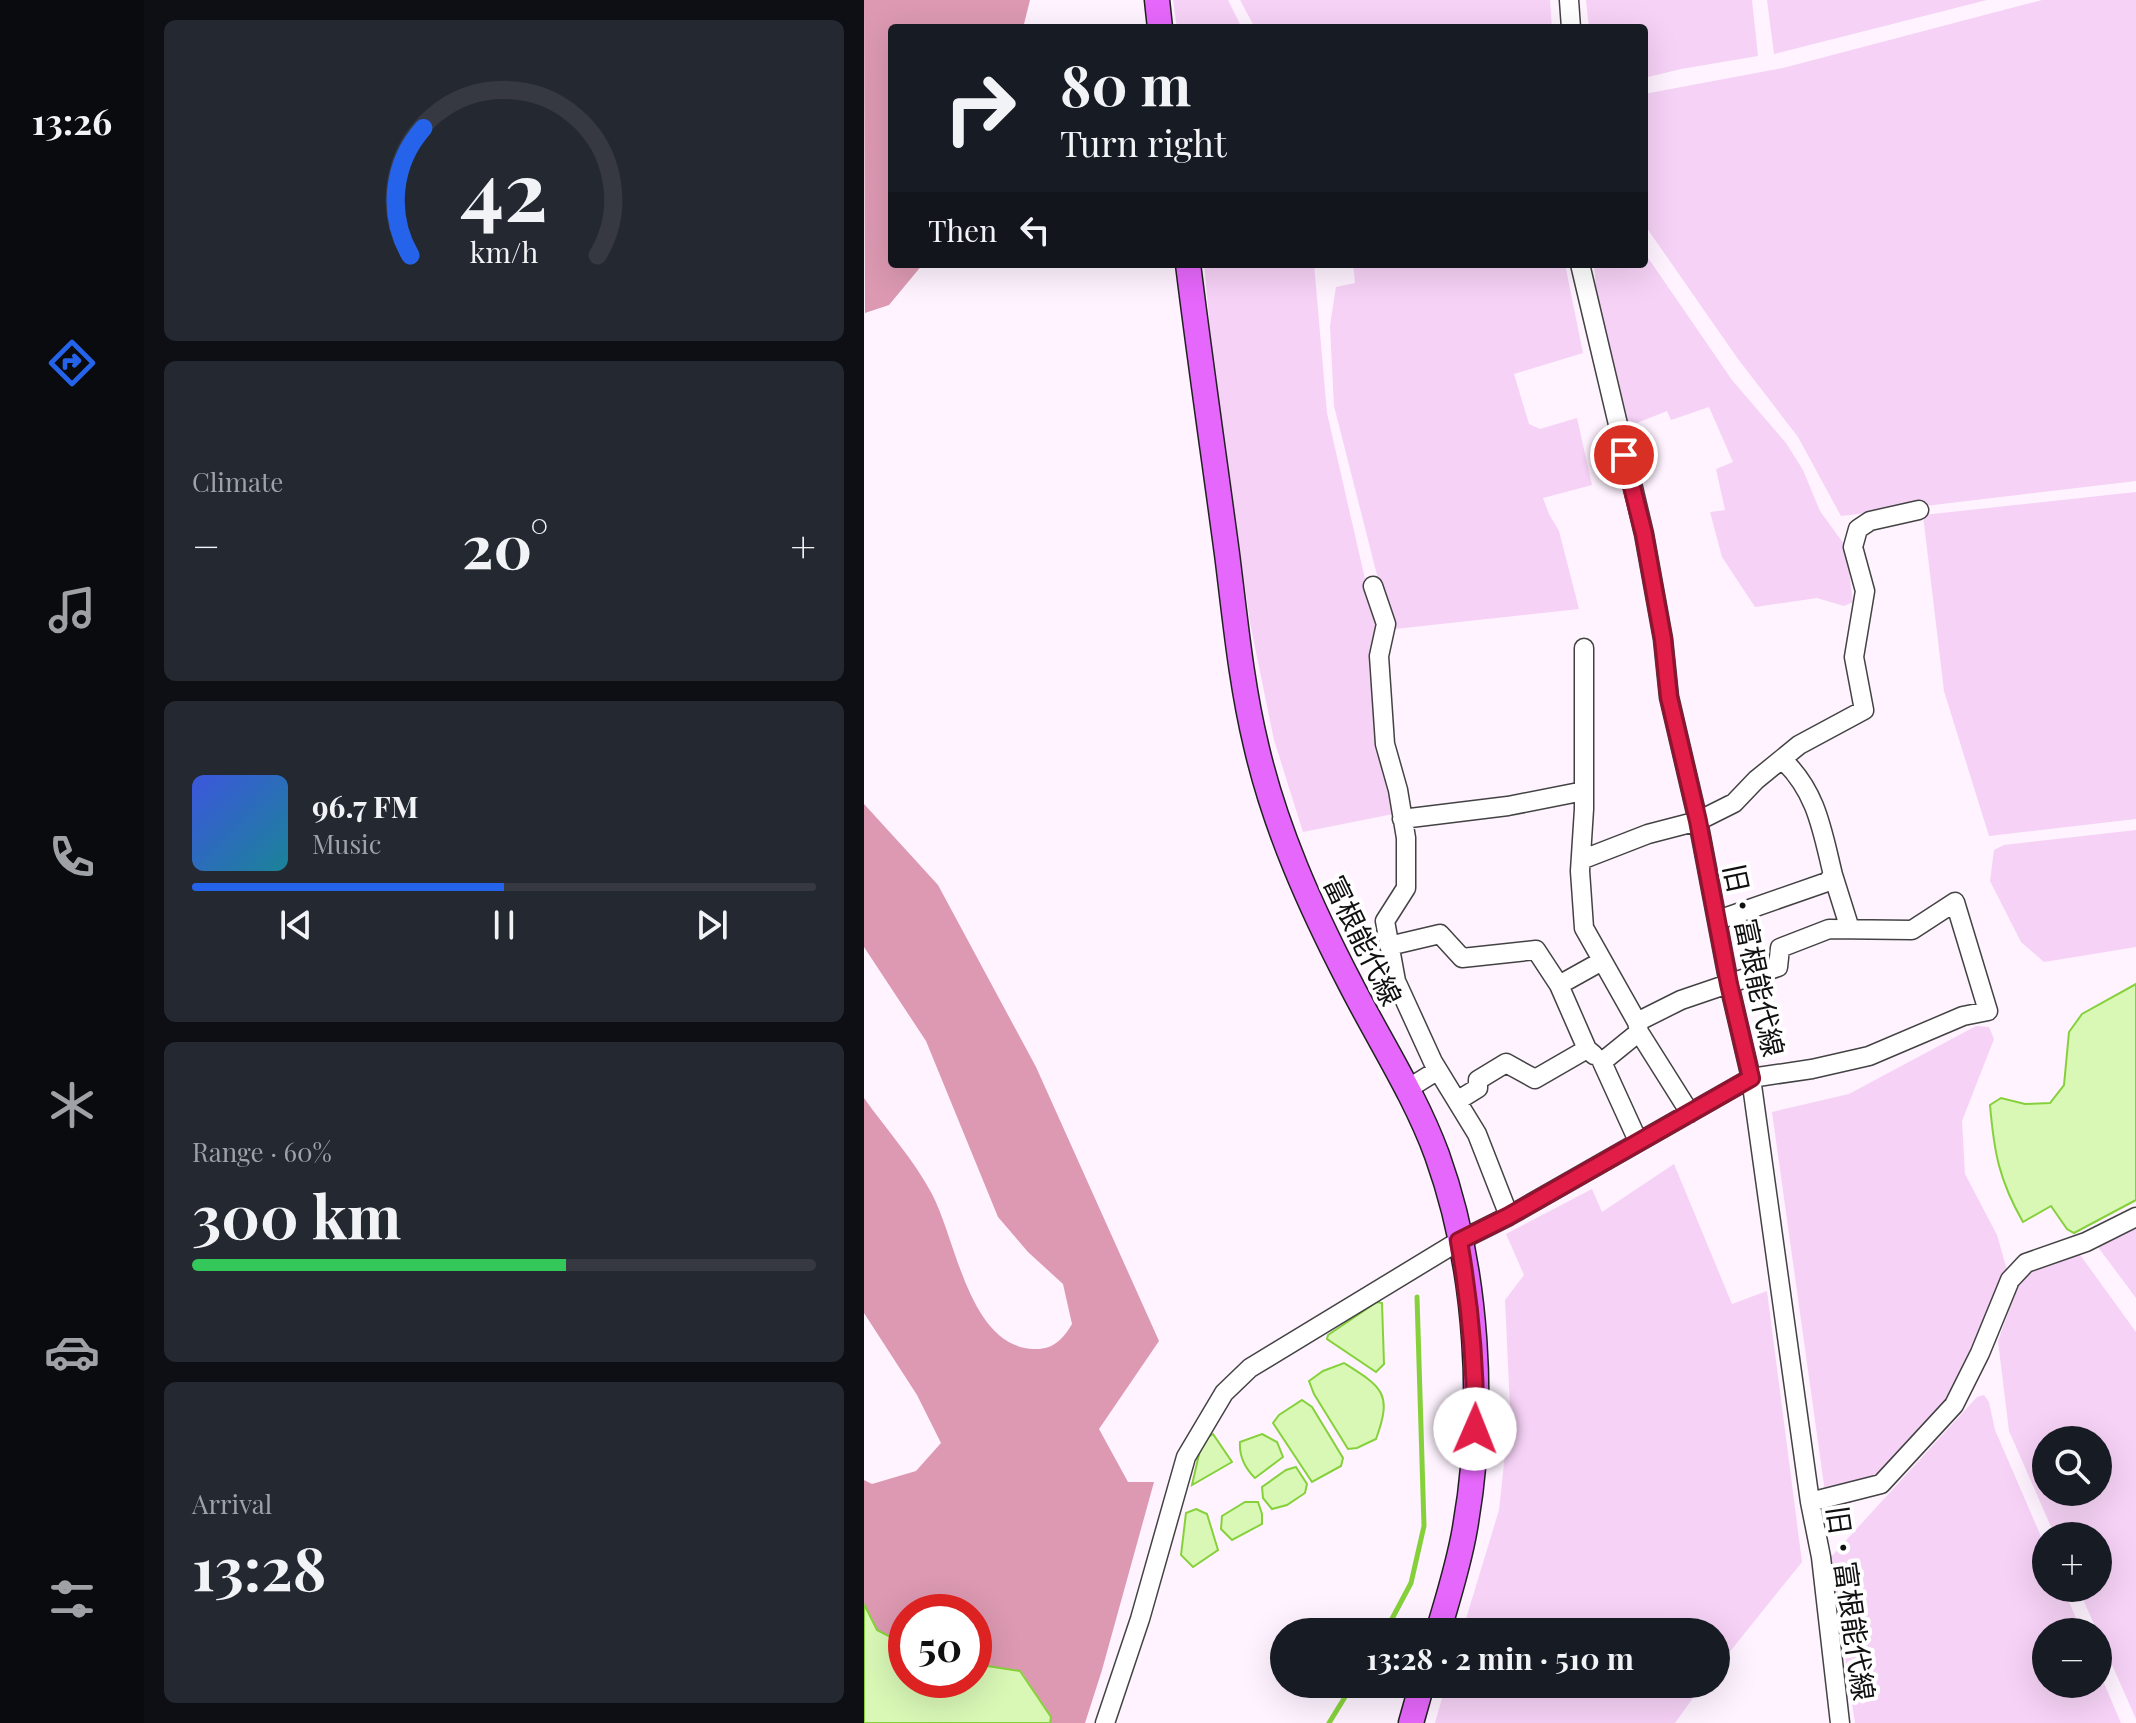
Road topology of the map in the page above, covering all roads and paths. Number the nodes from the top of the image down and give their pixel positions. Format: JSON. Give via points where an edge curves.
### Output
{"nodes":[{"id":1,"x":1157,"y":0,"type":"edge"},
{"id":2,"x":1569,"y":0,"type":"edge"},
{"id":3,"x":1160,"y":24,"type":"edge"},
{"id":4,"x":1571,"y":24,"type":"edge"},
{"id":5,"x":1189,"y":268,"type":"edge"},
{"id":6,"x":1581,"y":268,"type":"edge"},
{"id":7,"x":1919,"y":510,"type":"dead end"},
{"id":8,"x":1373,"y":586,"type":"dead end"},
{"id":9,"x":1584,"y":648,"type":"dead end"},
{"id":10,"x":1782,"y":759,"type":"junction"},
{"id":11,"x":1584,"y":791,"type":"junction"},
{"id":12,"x":1402,"y":819,"type":"junction"},
{"id":13,"x":1698,"y":821,"type":"junction"},
{"id":14,"x":1581,"y":860,"type":"junction"},
{"id":15,"x":1833,"y":875,"type":"junction"},
{"id":16,"x":1718,"y":920,"type":"junction"},
{"id":17,"x":1850,"y":929,"type":"junction"},
{"id":18,"x":1389,"y":946,"type":"junction"},
{"id":19,"x":1602,"y":961,"type":"junction"},
{"id":20,"x":1729,"y":984,"type":"junction"},
{"id":21,"x":1559,"y":985,"type":"junction"},
{"id":22,"x":1638,"y":1027,"type":"junction"},
{"id":23,"x":1587,"y":1049,"type":"junction"},
{"id":24,"x":1602,"y":1062,"type":"junction"},
{"id":25,"x":1438,"y":1070,"type":"junction"},
{"id":26,"x":1751,"y":1078,"type":"junction"},
{"id":27,"x":1406,"y":1090,"type":"junction"},
{"id":28,"x":1457,"y":1101,"type":"junction"},
{"id":29,"x":1690,"y":1113,"type":"junction"},
{"id":30,"x":1638,"y":1141,"type":"junction"},
{"id":31,"x":1509,"y":1216,"type":"junction"},
{"id":32,"x":2136,"y":1217,"type":"edge"},
{"id":33,"x":1459,"y":1241,"type":"junction"},
{"id":34,"x":1810,"y":1502,"type":"junction"},
{"id":35,"x":1442,"y":1618,"type":"edge"},
{"id":36,"x":1418,"y":1698,"type":"edge"},
{"id":37,"x":1105,"y":1723,"type":"edge"},
{"id":38,"x":1411,"y":1723,"type":"edge"},
{"id":39,"x":1840,"y":1723,"type":"edge"}],
"edges":[{"from":1,"to":3,"type":"main road"},
{"from":2,"to":4,"type":"street"},
{"from":5,"to":27,"type":"main road","name":"富根能代線","via":[[1256,744],[1288,850]]},
{"from":6,"to":13,"type":"street","name":"旧・富根能代線","via":[[1644,534],[1669,697]]},
{"from":7,"to":10,"type":"street","via":[[1870,521],[1858,529],[1853,547],[1865,591],[1854,657],[1864,710]]},
{"from":8,"to":12,"type":"street","via":[[1386,624],[1379,656],[1385,744]]},
{"from":9,"to":11,"type":"street"},
{"from":10,"to":13,"type":"street","via":[[1734,803]]},
{"from":10,"to":15,"type":"street","via":[[1800,776],[1818,814]]},
{"from":11,"to":12,"type":"street"},
{"from":11,"to":14,"type":"street"},
{"from":12,"to":18,"type":"street","via":[[1406,888],[1385,921]]},
{"from":13,"to":14,"type":"street"},
{"from":13,"to":16,"type":"street","name":"旧・富根能代線"},
{"from":14,"to":19,"type":"street","via":[[1584,928]]},
{"from":15,"to":16,"type":"street","via":[[1827,882]]},
{"from":15,"to":17,"type":"street"},
{"from":16,"to":20,"type":"street","name":"旧・富根能代線"},
{"from":17,"to":20,"type":"street","via":[[1829,929],[1780,948],[1778,967]]},
{"from":17,"to":26,"type":"street","via":[[1912,930],[1955,902],[1988,1011],[1963,1016],[1869,1056]]},
{"from":18,"to":21,"type":"street","via":[[1440,934],[1462,958],[1536,950]]},
{"from":18,"to":25,"type":"street","via":[[1396,981]]},
{"from":19,"to":21,"type":"street"},
{"from":19,"to":22,"type":"street"},
{"from":20,"to":22,"type":"street","via":[[1681,1000]]},
{"from":20,"to":26,"type":"street","name":"旧・富根能代線"},
{"from":21,"to":23,"type":"street"},
{"from":22,"to":24,"type":"street"},
{"from":22,"to":29,"type":"street"},
{"from":23,"to":24,"type":"street"},
{"from":23,"to":28,"type":"street","via":[[1535,1079],[1506,1063]]},
{"from":24,"to":30,"type":"street"},
{"from":25,"to":27,"type":"street"},
{"from":25,"to":28,"type":"street"},
{"from":26,"to":29,"type":"street"},
{"from":26,"to":34,"type":"street","name":"旧・富根能代線"},
{"from":27,"to":33,"type":"main road","name":"富根能代線","via":[[1436,1153]]},
{"from":28,"to":31,"type":"street","via":[[1477,1134]]},
{"from":29,"to":30,"type":"street"},
{"from":30,"to":31,"type":"street"},
{"from":31,"to":33,"type":"street"},
{"from":32,"to":34,"type":"street","via":[[2026,1263],[2010,1280],[1954,1405],[1881,1484]]},
{"from":33,"to":35,"type":"main road","name":"富根能代線","via":[[1476,1372],[1474,1457],[1465,1529]]},
{"from":33,"to":37,"type":"street","via":[[1250,1368],[1224,1393],[1186,1457]]},
{"from":34,"to":39,"type":"street","name":"旧・富根能代線"},
{"from":36,"to":38,"type":"main road"}]}
